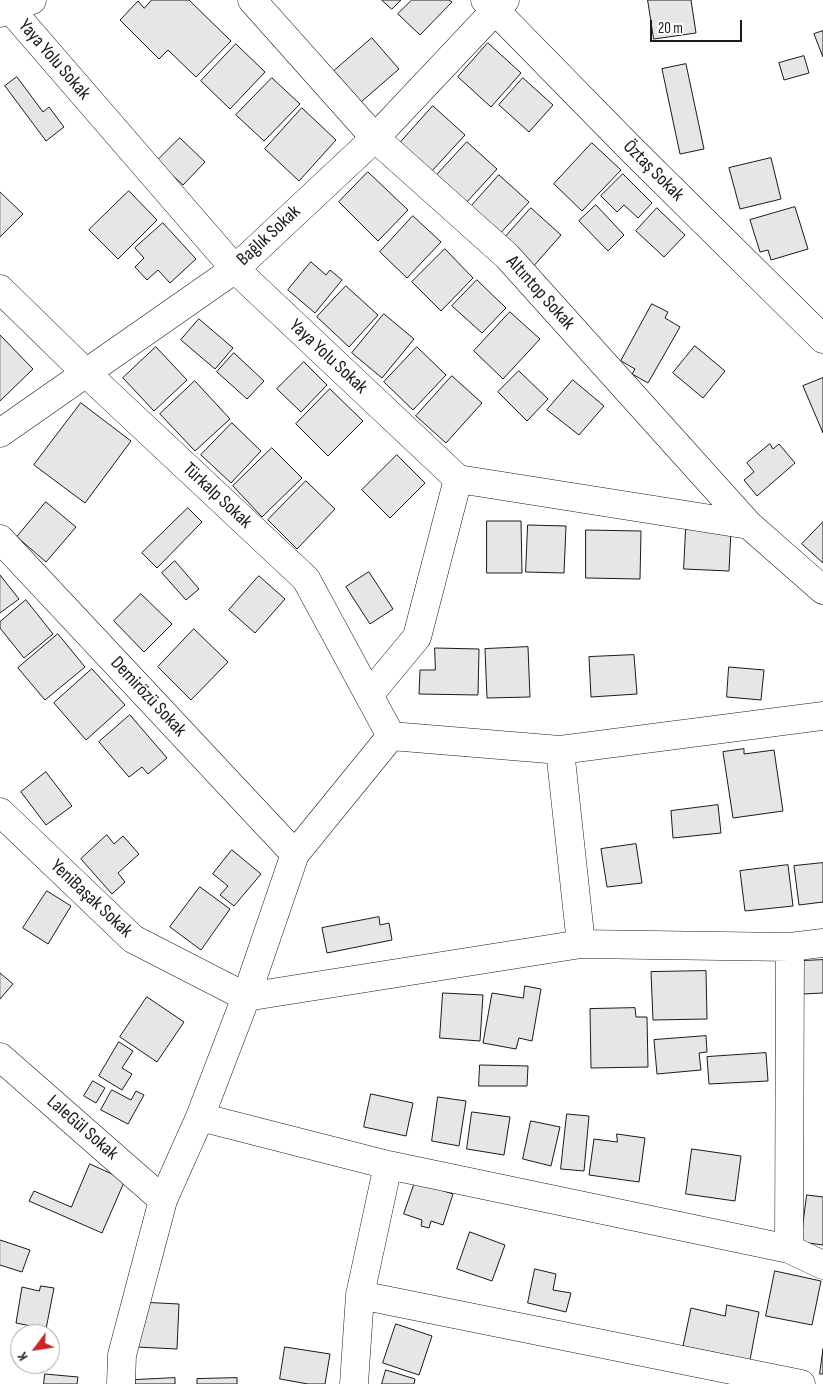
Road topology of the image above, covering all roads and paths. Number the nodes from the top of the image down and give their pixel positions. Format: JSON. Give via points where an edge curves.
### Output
{"nodes":[{"id":1,"x":252,"y":0,"type":"edge"},
{"id":2,"x":495,"y":4,"type":"edge"},
{"id":3,"x":14,"y":8,"type":"edge"},
{"id":4,"x":375,"y":138,"type":"junction"},
{"id":5,"x":234,"y":269,"type":"junction"},
{"id":6,"x":0,"y":289,"type":"edge"},
{"id":7,"x":823,"y":339,"type":"edge"},
{"id":8,"x":85,"y":372,"type":"junction"},
{"id":9,"x":0,"y":432,"type":"edge"},
{"id":10,"x":458,"y":479,"type":"junction"},
{"id":11,"x":749,"y":525,"type":"junction"},
{"id":12,"x":0,"y":540,"type":"edge"},
{"id":13,"x":823,"y":590,"type":"edge"},
{"id":14,"x":369,"y":695,"type":"junction"},
{"id":15,"x":823,"y":716,"type":"edge"},
{"id":16,"x":391,"y":736,"type":"junction"},
{"id":17,"x":560,"y":750,"type":"junction"},
{"id":18,"x":0,"y":812,"type":"edge"},
{"id":19,"x":295,"y":854,"type":"junction"},
{"id":20,"x":823,"y":943,"type":"edge"},
{"id":21,"x":581,"y":944,"type":"junction"},
{"id":22,"x":790,"y":947,"type":"junction"},
{"id":23,"x":246,"y":997,"type":"junction"},
{"id":24,"x":0,"y":1057,"type":"edge"},
{"id":25,"x":200,"y":1117,"type":"junction"},
{"id":26,"x":388,"y":1165,"type":"junction"},
{"id":27,"x":163,"y":1200,"type":"junction"},
{"id":28,"x":789,"y":1249,"type":"junction"},
{"id":29,"x":823,"y":1266,"type":"edge"},
{"id":30,"x":360,"y":1295,"type":"junction"},
{"id":31,"x":121,"y":1384,"type":"edge"},
{"id":32,"x":354,"y":1384,"type":"edge"},
{"id":33,"x":801,"y":1384,"type":"edge"}],
"edges":[{"from":1,"to":4,"type":"street","name":"Altıntop Sokak"},
{"from":2,"to":4,"type":"street","name":"Bağlık Sokak"},
{"from":2,"to":7,"type":"street","name":"Öztaş Sokak","via":[[624,142]]},
{"from":3,"to":5,"type":"street","name":"Yaya Yolu Sokak"},
{"from":4,"to":5,"type":"street","name":"Bağlık Sokak"},
{"from":4,"to":11,"type":"street","name":"Altıntop Sokak","via":[[507,256]]},
{"from":5,"to":8,"type":"street","name":"Bağlık Sokak"},
{"from":5,"to":10,"type":"street","name":"Yaya Yolu Sokak"},
{"from":6,"to":8,"type":"street","name":"Türkalp Sokak"},
{"from":8,"to":9,"type":"street","name":"Bağlık Sokak"},
{"from":8,"to":14,"type":"street","name":"Türkalp Sokak","via":[[306,579]]},
{"from":10,"to":11,"type":"street"},
{"from":10,"to":14,"type":"street","via":[[417,637]]},
{"from":11,"to":13,"type":"street","name":"Altıntop Sokak"},
{"from":12,"to":19,"type":"street","name":"Demirözü Sokak"},
{"from":14,"to":16,"type":"street","name":"Türkalp Sokak"},
{"from":15,"to":17,"type":"street"},
{"from":16,"to":17,"type":"street"},
{"from":16,"to":19,"type":"street"},
{"from":17,"to":21,"type":"street"},
{"from":18,"to":23,"type":"street","name":"YeniBaşak Sokak","via":[[133,939]]},
{"from":19,"to":23,"type":"street"},
{"from":20,"to":22,"type":"street"},
{"from":21,"to":22,"type":"street"},
{"from":21,"to":23,"type":"street"},
{"from":22,"to":28,"type":"street"},
{"from":23,"to":25,"type":"street"},
{"from":24,"to":27,"type":"street","name":"LaleGül Sokak"},
{"from":25,"to":26,"type":"street"},
{"from":25,"to":27,"type":"street"},
{"from":26,"to":28,"type":"street"},
{"from":26,"to":30,"type":"street"},
{"from":27,"to":31,"type":"street","via":[[122,1355]]},
{"from":28,"to":29,"type":"street"},
{"from":30,"to":32,"type":"street"},
{"from":30,"to":33,"type":"street"}]}
